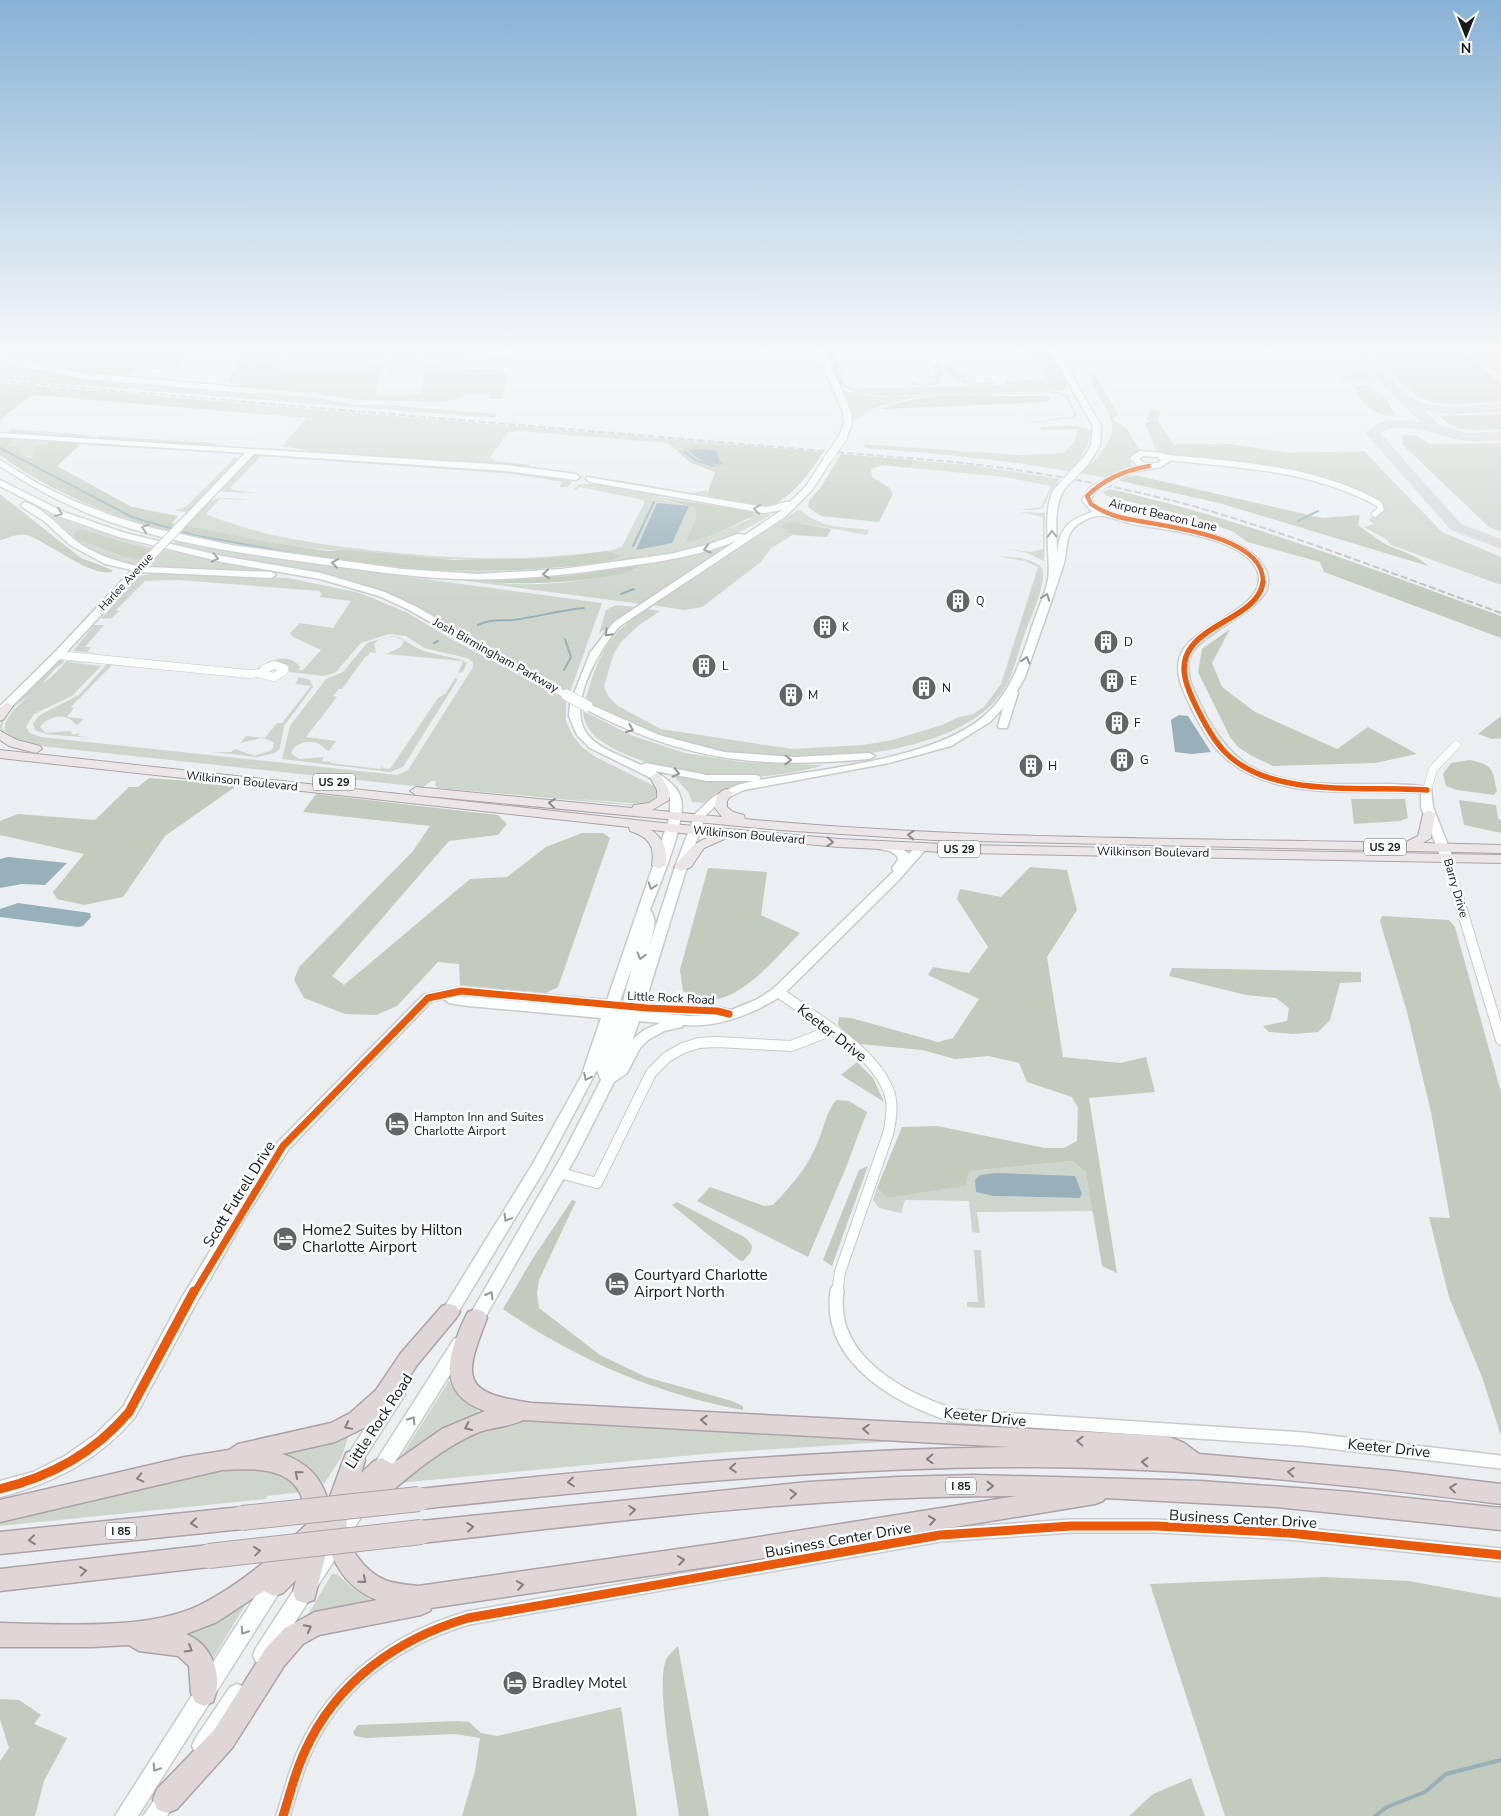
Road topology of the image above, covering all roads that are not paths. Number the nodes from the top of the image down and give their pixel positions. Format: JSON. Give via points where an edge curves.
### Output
{"nodes":[{"id":1,"x":844,"y":432,"type":"edge"},
{"id":2,"x":1097,"y":432,"type":"edge"},
{"id":3,"x":1,"y":435,"type":"edge"},
{"id":4,"x":252,"y":451,"type":"junction"},
{"id":5,"x":1164,"y":460,"type":"junction"},
{"id":6,"x":1135,"y":461,"type":"junction"},
{"id":7,"x":0,"y":462,"type":"edge"},
{"id":8,"x":1150,"y":466,"type":"junction"},
{"id":9,"x":1130,"y":470,"type":"junction"},
{"id":10,"x":0,"y":483,"type":"edge"},
{"id":11,"x":0,"y":488,"type":"edge"},
{"id":12,"x":802,"y":496,"type":"junction"},
{"id":13,"x":1099,"y":512,"type":"junction"},
{"id":14,"x":783,"y":514,"type":"junction"},
{"id":15,"x":1375,"y":514,"type":"dead end"},
{"id":16,"x":139,"y":569,"type":"junction"},
{"id":17,"x":1052,"y":579,"type":"junction"},
{"id":18,"x":433,"y":620,"type":"junction"},
{"id":19,"x":58,"y":655,"type":"junction"},
{"id":20,"x":261,"y":672,"type":"dead end"},
{"id":21,"x":1014,"y":690,"type":"junction"},
{"id":22,"x":4,"y":709,"type":"edge"},
{"id":23,"x":993,"y":712,"type":"junction"},
{"id":24,"x":0,"y":716,"type":"edge"},
{"id":25,"x":1003,"y":726,"type":"dead end"},
{"id":26,"x":0,"y":735,"type":"edge"},
{"id":27,"x":0,"y":745,"type":"edge"},
{"id":28,"x":1456,"y":745,"type":"dead end"},
{"id":29,"x":36,"y":749,"type":"junction"},
{"id":30,"x":0,"y":754,"type":"edge"},
{"id":31,"x":629,"y":762,"type":"junction"},
{"id":32,"x":217,"y":773,"type":"junction"},
{"id":33,"x":790,"y":776,"type":"junction"},
{"id":34,"x":656,"y":777,"type":"junction"},
{"id":35,"x":1427,"y":790,"type":"junction"},
{"id":36,"x":727,"y":793,"type":"junction"},
{"id":37,"x":598,"y":814,"type":"junction"},
{"id":38,"x":1429,"y":814,"type":"junction"},
{"id":39,"x":674,"y":822,"type":"junction"},
{"id":40,"x":696,"y":825,"type":"junction"},
{"id":41,"x":779,"y":826,"type":"junction"},
{"id":42,"x":743,"y":836,"type":"junction"},
{"id":43,"x":1126,"y":842,"type":"junction"},
{"id":44,"x":883,"y":846,"type":"junction"},
{"id":45,"x":1398,"y":847,"type":"junction"},
{"id":46,"x":921,"y":848,"type":"junction"},
{"id":47,"x":942,"y":848,"type":"junction"},
{"id":48,"x":1501,"y":849,"type":"edge"},
{"id":49,"x":1445,"y":853,"type":"junction"},
{"id":50,"x":1501,"y":859,"type":"edge"},
{"id":51,"x":659,"y":865,"type":"junction"},
{"id":52,"x":681,"y":867,"type":"junction"},
{"id":53,"x":895,"y":876,"type":"junction"},
{"id":54,"x":778,"y":992,"type":"junction"},
{"id":55,"x":448,"y":995,"type":"junction"},
{"id":56,"x":537,"y":1008,"type":"junction"},
{"id":57,"x":624,"y":1011,"type":"junction"},
{"id":58,"x":703,"y":1015,"type":"junction"},
{"id":59,"x":830,"y":1031,"type":"junction"},
{"id":60,"x":1501,"y":1040,"type":"edge"},
{"id":61,"x":600,"y":1045,"type":"junction"},
{"id":62,"x":609,"y":1079,"type":"junction"},
{"id":63,"x":560,"y":1173,"type":"junction"},
{"id":64,"x":449,"y":1312,"type":"junction"},
{"id":65,"x":476,"y":1318,"type":"junction"},
{"id":66,"x":532,"y":1412,"type":"junction"},
{"id":67,"x":354,"y":1460,"type":"joint"},
{"id":68,"x":1501,"y":1462,"type":"edge"},
{"id":69,"x":1194,"y":1464,"type":"junction"},
{"id":70,"x":382,"y":1468,"type":"joint"},
{"id":71,"x":179,"y":1469,"type":"junction"},
{"id":72,"x":1135,"y":1488,"type":"junction"},
{"id":73,"x":0,"y":1490,"type":"edge"},
{"id":74,"x":1501,"y":1494,"type":"edge"},
{"id":75,"x":0,"y":1511,"type":"edge"},
{"id":76,"x":242,"y":1518,"type":"joint"},
{"id":77,"x":1501,"y":1519,"type":"edge"},
{"id":78,"x":327,"y":1527,"type":"junction"},
{"id":79,"x":0,"y":1543,"type":"edge"},
{"id":80,"x":1501,"y":1555,"type":"edge"},
{"id":81,"x":209,"y":1556,"type":"joint"},
{"id":82,"x":0,"y":1580,"type":"edge"},
{"id":83,"x":274,"y":1586,"type":"joint"},
{"id":84,"x":305,"y":1592,"type":"joint"},
{"id":85,"x":454,"y":1595,"type":"junction"},
{"id":86,"x":0,"y":1635,"type":"edge"},
{"id":87,"x":90,"y":1635,"type":"junction"},
{"id":88,"x":204,"y":1693,"type":"junction"},
{"id":89,"x":160,"y":1808,"type":"edge"},
{"id":90,"x":126,"y":1816,"type":"edge"},
{"id":91,"x":283,"y":1816,"type":"edge"}],
"edges":[{"from":1,"to":12,"type":"main road","bridge":true},
{"from":17,"to":2,"type":"main road","name":"Josh Birmingham Parkway","one_way":true,"bridge":true,"via":[[1053,500],[1062,485],[1091,456]]},
{"from":3,"to":4,"type":"main road"},
{"from":12,"to":4,"type":"main road","one_way":true,"via":[[778,509],[764,510],[590,479],[582,483],[573,478],[506,468]]},
{"from":4,"to":16,"type":"main road","name":"Harlee Avenue","bridge":true},
{"from":5,"to":6,"type":"main road","via":[[1154,453],[1142,453],[1134,456]]},
{"from":5,"to":8,"type":"main road","name":"Airport Beacon Lane"},
{"from":5,"to":15,"type":"street","via":[[1264,466],[1317,478],[1379,504],[1381,509]]},
{"from":6,"to":8,"type":"main road"},
{"from":6,"to":9,"type":"main road"},
{"from":14,"to":7,"type":"main road","one_way":true,"via":[[731,541],[676,556],[549,574],[437,575],[275,555],[167,534],[72,503],[31,483]]},
{"from":8,"to":9,"type":"main road","name":"Airport Beacon Lane"},
{"from":9,"to":13,"type":"main road","name":"Airport Beacon Lane","bridge":true,"via":[[1092,490],[1086,500]]},
{"from":10,"to":18,"type":"main road","name":"Josh Birmingham Parkway","one_way":true,"via":[[61,514],[112,532],[194,554],[340,580],[382,594]]},
{"from":11,"to":16,"type":"main road","via":[[40,514],[84,550],[108,562]]},
{"from":12,"to":14,"type":"main road"},
{"from":13,"to":17,"type":"main road","via":[[1076,520],[1067,527],[1062,545],[1063,558]]},
{"from":13,"to":35,"type":"main road","name":"Airport Beacon Lane","via":[[1217,538],[1240,549],[1260,566],[1264,582],[1258,598],[1193,643],[1182,665],[1188,689],[1225,752],[1257,773],[1295,784],[1401,786]]},
{"from":14,"to":31,"type":"main road","one_way":true,"via":[[618,624],[594,651],[574,714],[576,724],[591,744]]},
{"from":16,"to":18,"type":"main road","via":[[299,578],[366,593]]},
{"from":16,"to":19,"type":"main road","name":"Harlee Avenue"},
{"from":21,"to":17,"type":"main road","name":"Josh Birmingham Parkway","one_way":true},
{"from":18,"to":23,"type":"main road","name":"Josh Birmingham Parkway","one_way":true,"bridge":true,"via":[[639,733],[690,750],[741,758],[794,761],[871,756],[918,746],[960,731]]},
{"from":19,"to":20,"type":"street","via":[[240,674]]},
{"from":19,"to":22,"type":"main road","name":"Harlee Avenue"},
{"from":21,"to":23,"type":"main road","name":"Josh Birmingham Parkway"},
{"from":21,"to":25,"type":"main road"},
{"from":22,"to":24,"type":"main road"},
{"from":23,"to":33,"type":"main road","name":"Josh Birmingham Parkway","via":[[964,735],[931,749],[889,760]]},
{"from":26,"to":29,"type":"main road","via":[[13,743]]},
{"from":27,"to":29,"type":"main road","name":"Wilkinson Boulevard","number":"US 29"},
{"from":28,"to":35,"type":"street","name":"Barry Drive","via":[[1433,769]]},
{"from":29,"to":32,"type":"main road","name":"Wilkinson Boulevard","number":"US 29"},
{"from":30,"to":32,"type":"main road","name":"Wilkinson Boulevard","number":"US 29"},
{"from":31,"to":33,"type":"main road","one_way":true,"via":[[707,778]]},
{"from":31,"to":34,"type":"main road"},
{"from":32,"to":37,"type":"main road","name":"Wilkinson Boulevard","number":"US 29"},
{"from":33,"to":36,"type":"main road","via":[[749,784]]},
{"from":34,"to":37,"type":"main road","via":[[664,794],[663,800],[645,808]]},
{"from":34,"to":39,"type":"main road","via":[[675,796]]},
{"from":35,"to":38,"type":"main road","name":"Barry Drive"},
{"from":36,"to":40,"type":"main road","via":[[707,806]]},
{"from":36,"to":41,"type":"main road","via":[[720,805],[726,814]]},
{"from":37,"to":39,"type":"main road","name":"Wilkinson Boulevard","number":"US 29"},
{"from":37,"to":51,"type":"main road","via":[[650,834],[660,847]]},
{"from":38,"to":45,"type":"main road","via":[[1424,838],[1412,845]]},
{"from":38,"to":49,"type":"main road","name":"Barry Drive"},
{"from":39,"to":40,"type":"main road","name":"Wilkinson Boulevard","number":"US 29"},
{"from":39,"to":51,"type":"main road"},
{"from":40,"to":41,"type":"main road","name":"Wilkinson Boulevard","number":"US 29"},
{"from":40,"to":42,"type":"main road","name":"Wilkinson Boulevard","number":"US 29"},
{"from":40,"to":52,"type":"main road"},
{"from":43,"to":41,"type":"main road","name":"Wilkinson Boulevard","number":"US 29","one_way":true,"via":[[963,837]]},
{"from":42,"to":44,"type":"main road","name":"Wilkinson Boulevard","number":"US 29","one_way":true},
{"from":42,"to":52,"type":"main road","via":[[719,837],[703,842]]},
{"from":43,"to":45,"type":"main road","name":"Wilkinson Boulevard","number":"US 29"},
{"from":43,"to":46,"type":"main road","via":[[1116,846],[936,843]]},
{"from":44,"to":46,"type":"main road","name":"Wilkinson Boulevard","number":"US 29"},
{"from":44,"to":53,"type":"main road","via":[[897,849],[904,856]]},
{"from":45,"to":49,"type":"main road","name":"Wilkinson Boulevard","number":"US 29"},
{"from":46,"to":47,"type":"main road","name":"Wilkinson Boulevard","number":"US 29"},
{"from":46,"to":53,"type":"main road","name":"Little Rock Road"},
{"from":47,"to":49,"type":"main road","name":"Wilkinson Boulevard","number":"US 29"},
{"from":47,"to":53,"type":"main road","name":"Little Rock Road","via":[[930,851],[904,876]]},
{"from":48,"to":49,"type":"main road","name":"Wilkinson Boulevard","number":"US 29"},
{"from":49,"to":50,"type":"main road","name":"Wilkinson Boulevard","number":"US 29"},
{"from":49,"to":60,"type":"street","name":"Barry Drive"},
{"from":51,"to":57,"type":"main road","one_way":true,"via":[[644,911],[649,922]]},
{"from":52,"to":57,"type":"main road"},
{"from":53,"to":54,"type":"main road","name":"Little Rock Road"},
{"from":54,"to":58,"type":"main road","name":"Little Rock Road","via":[[761,1003],[718,1020]]},
{"from":54,"to":59,"type":"street","name":"Keeter Drive"},
{"from":55,"to":56,"type":"main road","via":[[457,1000]]},
{"from":55,"to":57,"type":"main road","name":"Scott Futrell Drive","via":[[461,991]]},
{"from":55,"to":73,"type":"main road","name":"Scott Futrell Drive","via":[[432,996],[421,1004],[283,1146],[238,1217],[120,1424],[99,1444],[61,1468]]},
{"from":56,"to":57,"type":"main road"},
{"from":56,"to":61,"type":"main road","via":[[593,1021],[599,1028],[597,1040]]},
{"from":57,"to":58,"type":"main road","name":"Little Rock Road"},
{"from":57,"to":61,"type":"main road","name":"Little Rock Road"},
{"from":57,"to":62,"type":"main road","name":"Little Rock Road"},
{"from":58,"to":62,"type":"main road","via":[[650,1032],[634,1047],[621,1072]]},
{"from":59,"to":63,"type":"street","via":[[793,1046],[715,1041],[682,1048],[661,1061],[651,1073],[597,1184]]},
{"from":59,"to":68,"type":"street","name":"Keeter Drive","via":[[876,1069],[891,1102],[888,1134],[836,1287],[844,1334],[852,1350],[862,1364],[891,1389],[929,1409],[955,1416],[1302,1439]]},
{"from":61,"to":64,"type":"main road","name":"Little Rock Road","one_way":true,"via":[[588,1077],[554,1140]]},
{"from":62,"to":63,"type":"main road","name":"Little Rock Road"},
{"from":65,"to":63,"type":"main road","name":"Little Rock Road","one_way":true},
{"from":64,"to":67,"type":"main road","name":"Little Rock Road"},
{"from":64,"to":71,"type":"highway","one_way":true,"via":[[409,1359],[384,1397],[371,1411],[346,1427]]},
{"from":65,"to":66,"type":"highway","via":[[460,1363],[464,1384],[476,1398],[487,1403]]},
{"from":70,"to":65,"type":"main road","name":"Little Rock Road","one_way":true},
{"from":69,"to":66,"type":"highway","one_way":true,"via":[[1166,1446]]},
{"from":66,"to":78,"type":"highway","one_way":true,"via":[[488,1418],[455,1433]]},
{"from":67,"to":78,"type":"highway"},
{"from":74,"to":69,"type":"highway","number":"I 85","one_way":true,"via":[[1400,1481]]},
{"from":69,"to":76,"type":"highway","number":"I 85","one_way":true,"bridge":true,"via":[[1031,1457],[776,1465],[614,1478]]},
{"from":70,"to":78,"type":"highway"},
{"from":71,"to":75,"type":"highway","one_way":true},
{"from":78,"to":71,"type":"highway","one_way":true,"via":[[309,1484],[288,1466],[255,1460],[225,1461]]},
{"from":72,"to":77,"type":"highway","number":"I 85","via":[[1325,1499]]},
{"from":81,"to":72,"type":"highway","number":"I 85","one_way":true,"bridge":true,"via":[[779,1495],[895,1487]]},
{"from":85,"to":72,"type":"highway","one_way":true},
{"from":76,"to":79,"type":"highway","number":"I 85","one_way":true},
{"from":78,"to":83,"type":"highway"},
{"from":78,"to":84,"type":"highway"},
{"from":78,"to":85,"type":"highway","one_way":true,"via":[[348,1564],[372,1588],[401,1597]]},
{"from":78,"to":87,"type":"highway","via":[[236,1597],[197,1619],[156,1630]]},
{"from":80,"to":91,"type":"street","name":"Business Center Drive","via":[[1289,1533],[1156,1526],[1072,1526],[940,1535],[468,1618],[421,1633],[378,1659],[345,1690],[309,1741]]},
{"from":82,"to":81,"type":"highway","number":"I 85","one_way":true},
{"from":83,"to":88,"type":"main road","one_way":true},
{"from":84,"to":89,"type":"main road"},
{"from":89,"to":85,"type":"highway","one_way":true,"via":[[223,1739],[275,1657],[294,1636],[315,1624]]},
{"from":86,"to":87,"type":"highway"},
{"from":87,"to":88,"type":"highway","one_way":true,"via":[[172,1642],[184,1646],[196,1654],[204,1666]]},
{"from":88,"to":90,"type":"main road","one_way":true}]}
